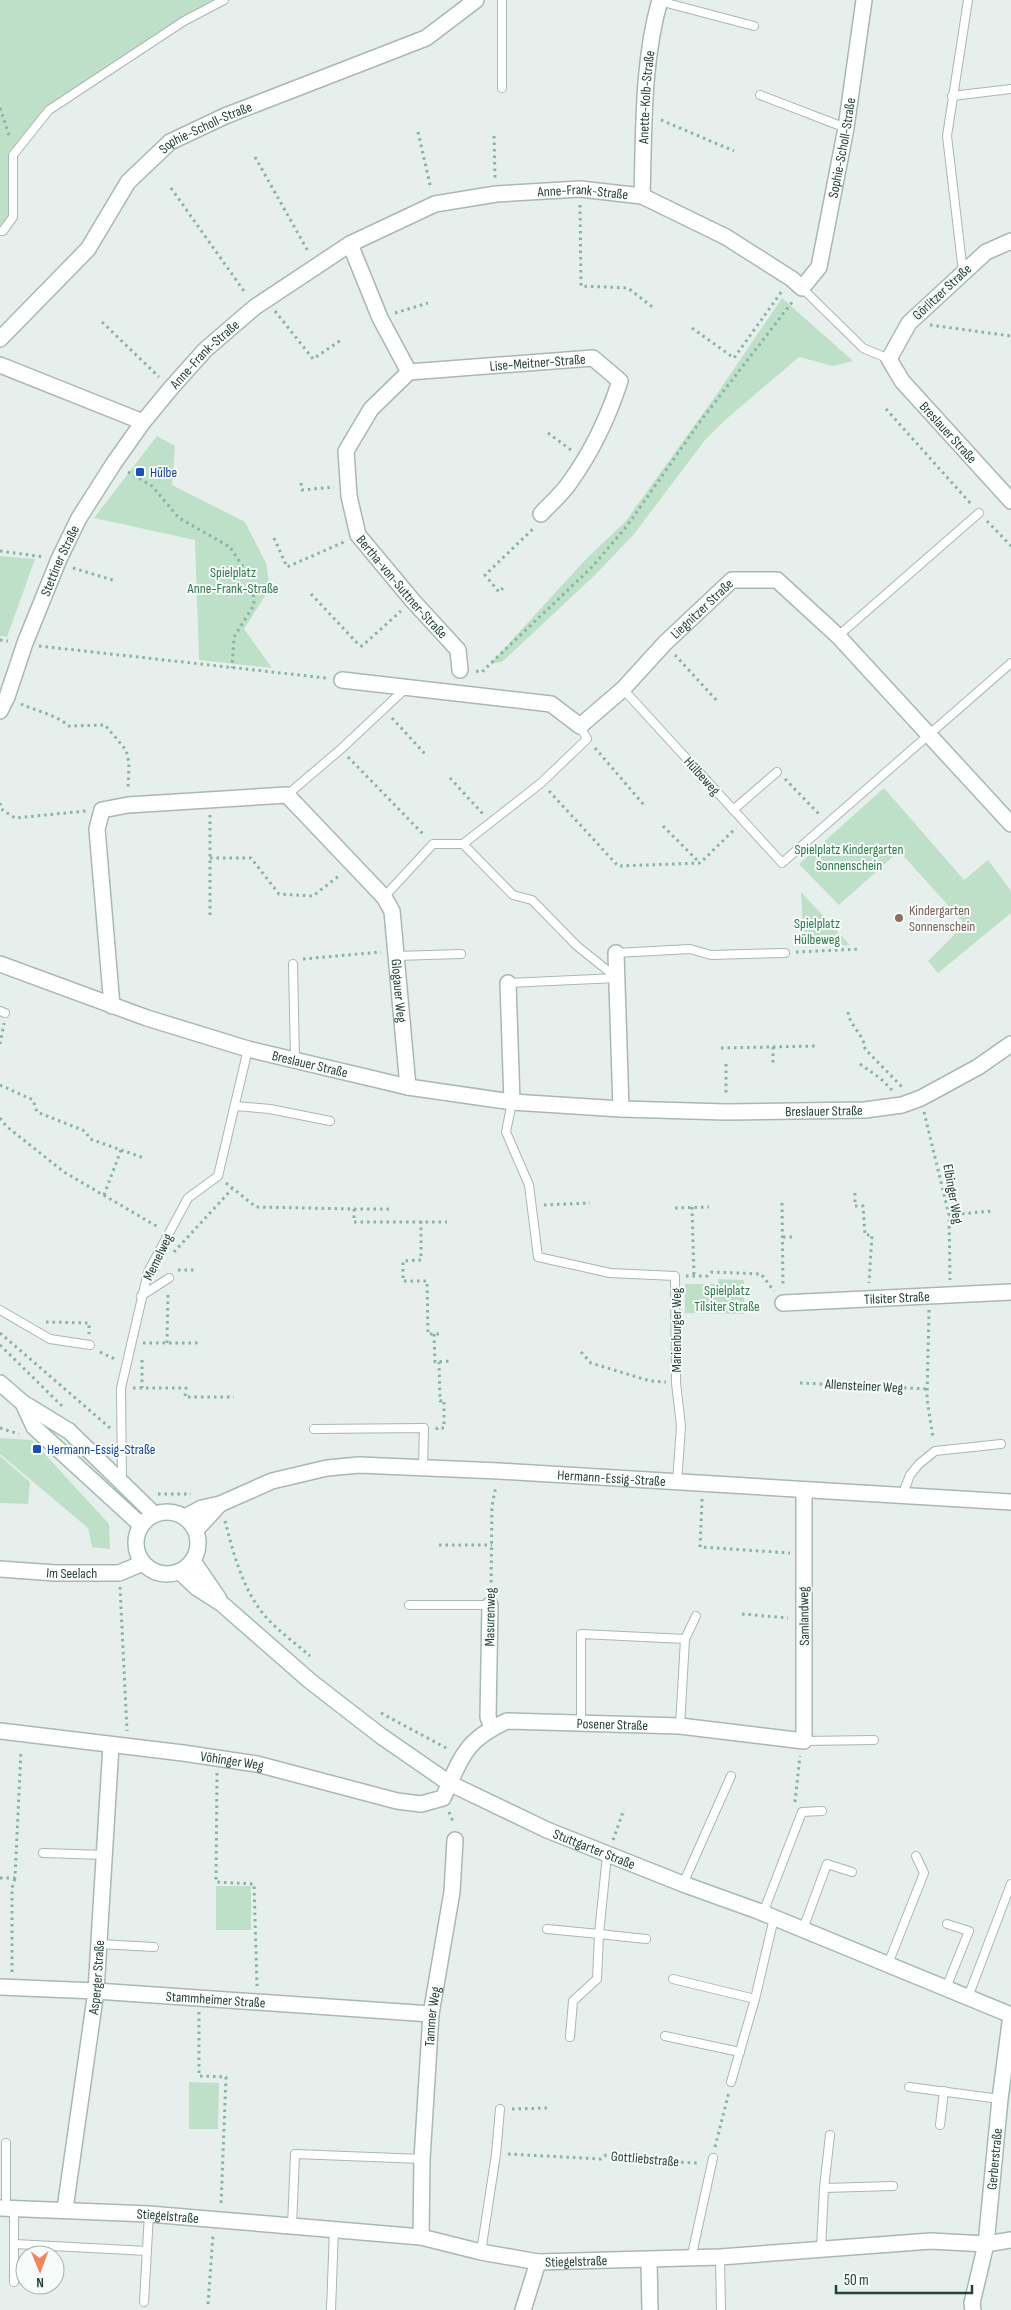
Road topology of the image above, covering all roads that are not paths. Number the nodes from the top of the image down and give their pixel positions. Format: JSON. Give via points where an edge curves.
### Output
{"nodes":[{"id":1,"x":224,"y":0,"type":"edge"},
{"id":2,"x":476,"y":0,"type":"edge"},
{"id":3,"x":502,"y":0,"type":"edge"},
{"id":4,"x":864,"y":0,"type":"edge"},
{"id":5,"x":968,"y":0,"type":"edge"},
{"id":6,"x":660,"y":1,"type":"edge"},
{"id":7,"x":754,"y":26,"type":"dead end"},
{"id":8,"x":502,"y":88,"type":"dead end"},
{"id":9,"x":1011,"y":89,"type":"edge"},
{"id":10,"x":760,"y":95,"type":"dead end"},
{"id":11,"x":952,"y":96,"type":"junction"},
{"id":12,"x":846,"y":128,"type":"junction"},
{"id":13,"x":642,"y":196,"type":"junction"},
{"id":14,"x":0,"y":230,"type":"edge"},
{"id":15,"x":1011,"y":241,"type":"edge"},
{"id":16,"x":350,"y":244,"type":"junction"},
{"id":17,"x":963,"y":272,"type":"junction"},
{"id":18,"x":797,"y":284,"type":"junction"},
{"id":19,"x":0,"y":339,"type":"edge"},
{"id":20,"x":889,"y":359,"type":"junction"},
{"id":21,"x":0,"y":365,"type":"edge"},
{"id":22,"x":409,"y":372,"type":"junction"},
{"id":23,"x":143,"y":422,"type":"junction"},
{"id":24,"x":1011,"y":502,"type":"edge"},
{"id":25,"x":979,"y":512,"type":"road end"},
{"id":26,"x":540,"y":514,"type":"road end"},
{"id":27,"x":838,"y":636,"type":"junction"},
{"id":28,"x":1011,"y":663,"type":"edge"},
{"id":29,"x":460,"y":670,"type":"road end"},
{"id":30,"x":342,"y":680,"type":"road end"},
{"id":31,"x":407,"y":687,"type":"junction"},
{"id":32,"x":623,"y":689,"type":"junction"},
{"id":33,"x":0,"y":711,"type":"edge"},
{"id":34,"x":583,"y":733,"type":"junction"},
{"id":35,"x":928,"y":736,"type":"junction"},
{"id":36,"x":777,"y":772,"type":"road end"},
{"id":37,"x":287,"y":795,"type":"junction"},
{"id":38,"x":733,"y":810,"type":"junction"},
{"id":39,"x":1011,"y":824,"type":"edge"},
{"id":40,"x":463,"y":844,"type":"junction"},
{"id":41,"x":384,"y":896,"type":"junction"},
{"id":42,"x":397,"y":953,"type":"junction"},
{"id":43,"x":616,"y":953,"type":"joint"},
{"id":44,"x":785,"y":953,"type":"road end"},
{"id":45,"x":462,"y":954,"type":"dead end"},
{"id":46,"x":0,"y":964,"type":"edge"},
{"id":47,"x":292,"y":964,"type":"road end"},
{"id":48,"x":617,"y":978,"type":"junction"},
{"id":49,"x":508,"y":983,"type":"joint"},
{"id":50,"x":112,"y":1006,"type":"junction"},
{"id":51,"x":1011,"y":1044,"type":"edge"},
{"id":52,"x":248,"y":1049,"type":"junction"},
{"id":53,"x":295,"y":1060,"type":"junction"},
{"id":54,"x":408,"y":1087,"type":"junction"},
{"id":55,"x":512,"y":1102,"type":"junction"},
{"id":56,"x":235,"y":1106,"type":"junction"},
{"id":57,"x":621,"y":1109,"type":"junction"},
{"id":58,"x":330,"y":1121,"type":"dead end"},
{"id":59,"x":169,"y":1278,"type":"road end"},
{"id":60,"x":1011,"y":1292,"type":"edge"},
{"id":61,"x":141,"y":1296,"type":"junction"},
{"id":62,"x":783,"y":1303,"type":"road end"},
{"id":63,"x":0,"y":1310,"type":"edge"},
{"id":64,"x":90,"y":1345,"type":"dead end"},
{"id":65,"x":0,"y":1383,"type":"edge"},
{"id":66,"x":23,"y":1403,"type":"junction"},
{"id":67,"x":314,"y":1429,"type":"dead end"},
{"id":68,"x":1001,"y":1444,"type":"dead end"},
{"id":69,"x":423,"y":1467,"type":"junction"},
{"id":70,"x":677,"y":1483,"type":"junction"},
{"id":71,"x":122,"y":1484,"type":"junction"},
{"id":72,"x":804,"y":1491,"type":"junction"},
{"id":73,"x":902,"y":1496,"type":"junction"},
{"id":74,"x":1011,"y":1502,"type":"edge"},
{"id":75,"x":220,"y":1504,"type":"junction"},
{"id":76,"x":154,"y":1514,"type":"junction"},
{"id":77,"x":186,"y":1517,"type":"junction"},
{"id":78,"x":141,"y":1525,"type":"junction"},
{"id":79,"x":196,"y":1530,"type":"junction"},
{"id":80,"x":193,"y":1561,"type":"junction"},
{"id":81,"x":143,"y":1563,"type":"junction"},
{"id":82,"x":0,"y":1569,"type":"edge"},
{"id":83,"x":180,"y":1572,"type":"junction"},
{"id":84,"x":222,"y":1604,"type":"junction"},
{"id":85,"x":490,"y":1605,"type":"joint"},
{"id":86,"x":409,"y":1606,"type":"dead end"},
{"id":87,"x":696,"y":1616,"type":"dead end"},
{"id":88,"x":686,"y":1638,"type":"junction"},
{"id":89,"x":581,"y":1723,"type":"junction"},
{"id":90,"x":680,"y":1726,"type":"junction"},
{"id":91,"x":492,"y":1728,"type":"junction"},
{"id":92,"x":0,"y":1731,"type":"edge"},
{"id":93,"x":874,"y":1740,"type":"dead end"},
{"id":94,"x":111,"y":1745,"type":"junction"},
{"id":95,"x":802,"y":1746,"type":"junction"},
{"id":96,"x":731,"y":1776,"type":"dead end"},
{"id":97,"x":449,"y":1783,"type":"junction"},
{"id":98,"x":822,"y":1811,"type":"dead end"},
{"id":99,"x":455,"y":1840,"type":"road end"},
{"id":100,"x":43,"y":1853,"type":"dead end"},
{"id":101,"x":105,"y":1855,"type":"junction"},
{"id":102,"x":607,"y":1855,"type":"junction"},
{"id":103,"x":916,"y":1856,"type":"dead end"},
{"id":104,"x":852,"y":1872,"type":"dead end"},
{"id":105,"x":683,"y":1884,"type":"junction"},
{"id":106,"x":1011,"y":1884,"type":"edge"},
{"id":107,"x":769,"y":1916,"type":"junction"},
{"id":108,"x":947,"y":1924,"type":"dead end"},
{"id":109,"x":547,"y":1929,"type":"dead end"},
{"id":110,"x":803,"y":1929,"type":"junction"},
{"id":111,"x":599,"y":1934,"type":"junction"},
{"id":112,"x":646,"y":1939,"type":"dead end"},
{"id":113,"x":99,"y":1944,"type":"junction"},
{"id":114,"x":154,"y":1946,"type":"dead end"},
{"id":115,"x":888,"y":1964,"type":"junction"},
{"id":116,"x":673,"y":1979,"type":"dead end"},
{"id":117,"x":6,"y":1987,"type":"edge"},
{"id":118,"x":946,"y":1988,"type":"junction"},
{"id":119,"x":96,"y":1991,"type":"junction"},
{"id":120,"x":968,"y":1998,"type":"junction"},
{"id":121,"x":755,"y":1999,"type":"junction"},
{"id":122,"x":431,"y":2014,"type":"junction"},
{"id":123,"x":1011,"y":2015,"type":"edge"},
{"id":124,"x":570,"y":2036,"type":"dead end"},
{"id":125,"x":665,"y":2036,"type":"dead end"},
{"id":126,"x":740,"y":2052,"type":"junction"},
{"id":127,"x":731,"y":2082,"type":"road end"},
{"id":128,"x":909,"y":2087,"type":"dead end"},
{"id":129,"x":944,"y":2091,"type":"junction"},
{"id":130,"x":1000,"y":2099,"type":"junction"},
{"id":131,"x":500,"y":2109,"type":"road end"},
{"id":132,"x":940,"y":2125,"type":"dead end"},
{"id":133,"x":830,"y":2135,"type":"dead end"},
{"id":134,"x":6,"y":2143,"type":"dead end"},
{"id":135,"x":712,"y":2158,"type":"road end"},
{"id":136,"x":422,"y":2159,"type":"junction"},
{"id":137,"x":893,"y":2186,"type":"dead end"},
{"id":138,"x":824,"y":2188,"type":"junction"},
{"id":139,"x":7,"y":2208,"type":"edge"},
{"id":140,"x":65,"y":2209,"type":"junction"},
{"id":141,"x":149,"y":2214,"type":"junction"},
{"id":142,"x":292,"y":2226,"type":"junction"},
{"id":143,"x":334,"y":2228,"type":"junction"},
{"id":144,"x":421,"y":2237,"type":"junction"},
{"id":145,"x":1011,"y":2240,"type":"edge"},
{"id":146,"x":15,"y":2244,"type":"junction"},
{"id":147,"x":986,"y":2244,"type":"junction"},
{"id":148,"x":821,"y":2249,"type":"junction"},
{"id":149,"x":147,"y":2252,"type":"junction"},
{"id":150,"x":480,"y":2252,"type":"junction"},
{"id":151,"x":720,"y":2257,"type":"junction"},
{"id":152,"x":691,"y":2259,"type":"junction"},
{"id":153,"x":649,"y":2261,"type":"junction"},
{"id":154,"x":538,"y":2262,"type":"junction"},
{"id":155,"x":14,"y":2282,"type":"dead end"},
{"id":156,"x":144,"y":2302,"type":"dead end"},
{"id":157,"x":331,"y":2310,"type":"edge"},
{"id":158,"x":523,"y":2310,"type":"edge"},
{"id":159,"x":650,"y":2310,"type":"edge"},
{"id":160,"x":721,"y":2310,"type":"edge"},
{"id":161,"x":972,"y":2310,"type":"edge"}],
"edges":[{"from":1,"to":14,"type":"lane","via":[[184,21],[49,110],[13,155],[13,217],[3,231]]},
{"from":2,"to":19,"type":"street","name":"Sophie-Scholl-Straße","via":[[426,38],[225,116],[170,142],[128,182],[92,252]]},
{"from":3,"to":8,"type":"lane"},
{"from":4,"to":12,"type":"street","name":"Sophie-Scholl-Straße"},
{"from":5,"to":11,"type":"lane"},
{"from":6,"to":7,"type":"lane"},
{"from":6,"to":13,"type":"street","name":"Anette-Kolb-Straße","via":[[652,28]]},
{"from":9,"to":11,"type":"lane"},
{"from":10,"to":12,"type":"lane"},
{"from":11,"to":17,"type":"lane","via":[[948,136]]},
{"from":12,"to":18,"type":"street","name":"Sophie-Scholl-Straße","via":[[819,268]]},
{"from":13,"to":16,"type":"street","name":"Anne-Frank-Straße","via":[[580,189],[496,194],[435,204]]},
{"from":13,"to":18,"type":"street","name":"Anne-Frank-Straße","via":[[726,237]]},
{"from":15,"to":17,"type":"street","name":"Görlitzer Straße","via":[[986,252]]},
{"from":16,"to":22,"type":"street","via":[[380,318]]},
{"from":16,"to":23,"type":"street","name":"Anne-Frank-Straße","via":[[260,303],[205,350]]},
{"from":17,"to":20,"type":"street","name":"Görlitzer Straße","via":[[909,323]]},
{"from":18,"to":20,"type":"lane","via":[[863,348]]},
{"from":20,"to":24,"type":"street","name":"Breslauer Straße","via":[[902,381]]},
{"from":21,"to":23,"type":"street"},
{"from":22,"to":26,"type":"street","name":"Lise-Meitner-Straße","via":[[593,358],[620,381],[607,420],[569,484]]},
{"from":22,"to":29,"type":"street","name":"Bertha-von-Suttner-Straße","via":[[371,409],[346,451],[347,486],[358,535],[458,650]]},
{"from":23,"to":33,"type":"street","name":"Stettiner Straße","via":[[79,518],[58,561]]},
{"from":25,"to":27,"type":"lane"},
{"from":27,"to":32,"type":"street","name":"Liegnitzer Straße","via":[[777,580],[732,580]]},
{"from":27,"to":35,"type":"street","name":"Liegnitzer Straße"},
{"from":28,"to":35,"type":"lane"},
{"from":30,"to":31,"type":"street"},
{"from":31,"to":34,"type":"street","via":[[551,704]]},
{"from":31,"to":37,"type":"lane","via":[[341,750]]},
{"from":32,"to":34,"type":"street","name":"Liegnitzer Straße"},
{"from":32,"to":38,"type":"lane","name":"Hülbeweg"},
{"from":34,"to":40,"type":"lane","name":"Liegnitzer Straße","via":[[541,783]]},
{"from":35,"to":38,"type":"lane","name":"Hülbeweg","via":[[782,863]]},
{"from":35,"to":39,"type":"street","name":"Liegnitzer Straße"},
{"from":36,"to":38,"type":"lane"},
{"from":37,"to":41,"type":"street","name":"Glogauer Weg"},
{"from":37,"to":50,"type":"street","via":[[128,805],[102,810],[97,828]]},
{"from":40,"to":41,"type":"lane","via":[[433,844]]},
{"from":40,"to":48,"type":"lane","via":[[513,895],[532,900],[577,946]]},
{"from":41,"to":42,"type":"street","name":"Glogauer Weg","via":[[392,911]]},
{"from":42,"to":45,"type":"lane"},
{"from":42,"to":54,"type":"street","name":"Glogauer Weg"},
{"from":43,"to":44,"type":"lane","via":[[690,949],[711,955]]},
{"from":43,"to":48,"type":"street"},
{"from":46,"to":50,"type":"street","name":"Breslauer Straße"},
{"from":47,"to":53,"type":"lane"},
{"from":48,"to":49,"type":"lane"},
{"from":48,"to":57,"type":"street"},
{"from":49,"to":55,"type":"street"},
{"from":50,"to":52,"type":"street","name":"Breslauer Straße"},
{"from":51,"to":57,"type":"street","name":"Breslauer Straße","via":[[978,1067],[902,1105],[865,1110],[726,1112]]},
{"from":52,"to":53,"type":"street","name":"Breslauer Straße"},
{"from":52,"to":56,"type":"lane"},
{"from":53,"to":54,"type":"street","name":"Breslauer Straße"},
{"from":54,"to":55,"type":"street","name":"Breslauer Straße"},
{"from":55,"to":57,"type":"street","name":"Breslauer Straße"},
{"from":55,"to":70,"type":"lane","name":"Marienburger Weg","via":[[506,1132],[530,1185],[538,1257],[610,1273],[675,1276],[676,1383],[681,1426]]},
{"from":56,"to":58,"type":"lane","via":[[270,1108]]},
{"from":56,"to":61,"type":"lane","name":"Memelweg","via":[[218,1176],[188,1198],[148,1272]]},
{"from":59,"to":61,"type":"lane"},
{"from":60,"to":62,"type":"street","name":"Tilsiter Straße"},
{"from":61,"to":71,"type":"lane","name":"Memelweg","via":[[121,1388]]},
{"from":63,"to":64,"type":"lane","via":[[50,1339]]},
{"from":65,"to":66,"type":"street"},
{"from":66,"to":71,"type":"street","via":[[69,1431]]},
{"from":66,"to":78,"type":"street","via":[[34,1428]]},
{"from":67,"to":69,"type":"lane","via":[[424,1428]]},
{"from":68,"to":73,"type":"lane","via":[[935,1451],[910,1475]]},
{"from":69,"to":70,"type":"street","name":"Hermann-Essig-Straße"},
{"from":69,"to":75,"type":"street","name":"Hermann-Essig-Straße","via":[[359,1465],[326,1468],[272,1481]]},
{"from":70,"to":72,"type":"street","name":"Hermann-Essig-Straße"},
{"from":71,"to":76,"type":"street"},
{"from":72,"to":73,"type":"street","name":"Hermann-Essig-Straße"},
{"from":72,"to":95,"type":"street","name":"Samlandweg"},
{"from":73,"to":74,"type":"street","name":"Hermann-Essig-Straße"},
{"from":75,"to":77,"type":"street","name":"Hermann-Essig-Straße","via":[[202,1508]]},
{"from":75,"to":79,"type":"street","name":"Hermann-Essig-Straße"},
{"from":76,"to":77,"type":"street","via":[[170,1512]]},
{"from":76,"to":78,"type":"street"},
{"from":77,"to":79,"type":"street"},
{"from":78,"to":81,"type":"street","via":[[136,1548]]},
{"from":79,"to":80,"type":"street","via":[[199,1546]]},
{"from":80,"to":83,"type":"street"},
{"from":80,"to":84,"type":"street","name":"Stuttgarter Straße"},
{"from":81,"to":82,"type":"street","name":"Im Seelach","via":[[119,1573]]},
{"from":81,"to":83,"type":"street","via":[[156,1573]]},
{"from":83,"to":84,"type":"street","name":"Stuttgarter Straße"},
{"from":84,"to":97,"type":"street","name":"Stuttgarter Straße","via":[[381,1736]]},
{"from":85,"to":86,"type":"lane"},
{"from":85,"to":91,"type":"street","name":"Masurenweg","via":[[488,1717]]},
{"from":87,"to":88,"type":"lane"},
{"from":88,"to":89,"type":"lane","via":[[581,1634]]},
{"from":88,"to":90,"type":"lane"},
{"from":89,"to":90,"type":"street","name":"Posener Straße"},
{"from":89,"to":91,"type":"street","name":"Posener Straße","via":[[507,1721]]},
{"from":90,"to":95,"type":"street","name":"Posener Straße"},
{"from":91,"to":97,"type":"street","name":"Posener Straße","via":[[473,1741],[461,1756]]},
{"from":92,"to":94,"type":"street","name":"Vöhinger Weg"},
{"from":93,"to":95,"type":"lane"},
{"from":94,"to":97,"type":"street","name":"Vöhinger Weg","via":[[257,1764],[397,1801],[421,1804],[443,1798]]},
{"from":94,"to":101,"type":"street","name":"Asperger Straße"},
{"from":96,"to":105,"type":"lane"},
{"from":97,"to":102,"type":"street","name":"Stuttgarter Straße"},
{"from":98,"to":107,"type":"lane","via":[[802,1812]]},
{"from":99,"to":122,"type":"street","name":"Tammer Weg","via":[[452,1892]]},
{"from":100,"to":101,"type":"lane"},
{"from":101,"to":113,"type":"street","name":"Asperger Straße"},
{"from":102,"to":105,"type":"street","name":"Stuttgarter Straße"},
{"from":102,"to":111,"type":"lane"},
{"from":103,"to":115,"type":"lane","via":[[924,1873]]},
{"from":104,"to":110,"type":"lane","via":[[827,1864]]},
{"from":105,"to":107,"type":"street","name":"Stuttgarter Straße"},
{"from":106,"to":120,"type":"lane"},
{"from":107,"to":110,"type":"street","name":"Stuttgarter Straße"},
{"from":107,"to":121,"type":"lane"},
{"from":108,"to":118,"type":"lane","via":[[969,1931]]},
{"from":109,"to":111,"type":"lane"},
{"from":110,"to":115,"type":"street","name":"Stuttgarter Straße"},
{"from":111,"to":112,"type":"lane"},
{"from":111,"to":124,"type":"lane","via":[[598,1979],[573,2001]]},
{"from":113,"to":114,"type":"lane"},
{"from":113,"to":119,"type":"street","name":"Asperger Straße"},
{"from":115,"to":118,"type":"street","name":"Stuttgarter Straße"},
{"from":116,"to":121,"type":"lane"},
{"from":117,"to":119,"type":"street","name":"Stammheimer Straße"},
{"from":118,"to":120,"type":"street","name":"Stuttgarter Straße"},
{"from":119,"to":122,"type":"street","name":"Stammheimer Straße"},
{"from":119,"to":140,"type":"street","name":"Asperger Straße"},
{"from":120,"to":123,"type":"street","name":"Stuttgarter Straße"},
{"from":121,"to":126,"type":"lane"},
{"from":122,"to":136,"type":"street","name":"Tammer Weg"},
{"from":123,"to":130,"type":"street","name":"Gerberstraße"},
{"from":125,"to":126,"type":"lane"},
{"from":126,"to":127,"type":"lane"},
{"from":128,"to":129,"type":"lane"},
{"from":129,"to":130,"type":"lane"},
{"from":129,"to":132,"type":"lane"},
{"from":130,"to":147,"type":"street","name":"Gerberstraße"},
{"from":131,"to":150,"type":"lane"},
{"from":133,"to":138,"type":"lane"},
{"from":134,"to":139,"type":"lane"},
{"from":135,"to":152,"type":"lane"},
{"from":136,"to":142,"type":"lane","via":[[295,2154]]},
{"from":136,"to":144,"type":"street","name":"Tammer Weg"},
{"from":137,"to":138,"type":"lane"},
{"from":138,"to":148,"type":"lane"},
{"from":139,"to":140,"type":"street","name":"Stiegelstraße"},
{"from":139,"to":146,"type":"lane"},
{"from":140,"to":141,"type":"street","name":"Stiegelstraße"},
{"from":141,"to":142,"type":"street","name":"Stiegelstraße"},
{"from":141,"to":149,"type":"lane"},
{"from":142,"to":143,"type":"street","name":"Stiegelstraße"},
{"from":143,"to":144,"type":"street","name":"Stiegelstraße"},
{"from":143,"to":157,"type":"lane"},
{"from":144,"to":150,"type":"street","name":"Stiegelstraße"},
{"from":145,"to":147,"type":"street","name":"Stiegelstraße"},
{"from":146,"to":149,"type":"lane"},
{"from":146,"to":155,"type":"lane"},
{"from":147,"to":148,"type":"street","name":"Stiegelstraße","via":[[931,2241]]},
{"from":147,"to":161,"type":"street","name":"Gerberstraße"},
{"from":148,"to":151,"type":"street","name":"Stiegelstraße"},
{"from":149,"to":156,"type":"lane"},
{"from":150,"to":154,"type":"street","name":"Stiegelstraße"},
{"from":151,"to":152,"type":"street","name":"Stiegelstraße"},
{"from":151,"to":160,"type":"lane"},
{"from":152,"to":153,"type":"street","name":"Stiegelstraße"},
{"from":153,"to":154,"type":"street","name":"Stiegelstraße"},
{"from":153,"to":159,"type":"street"},
{"from":154,"to":158,"type":"street"}]}
